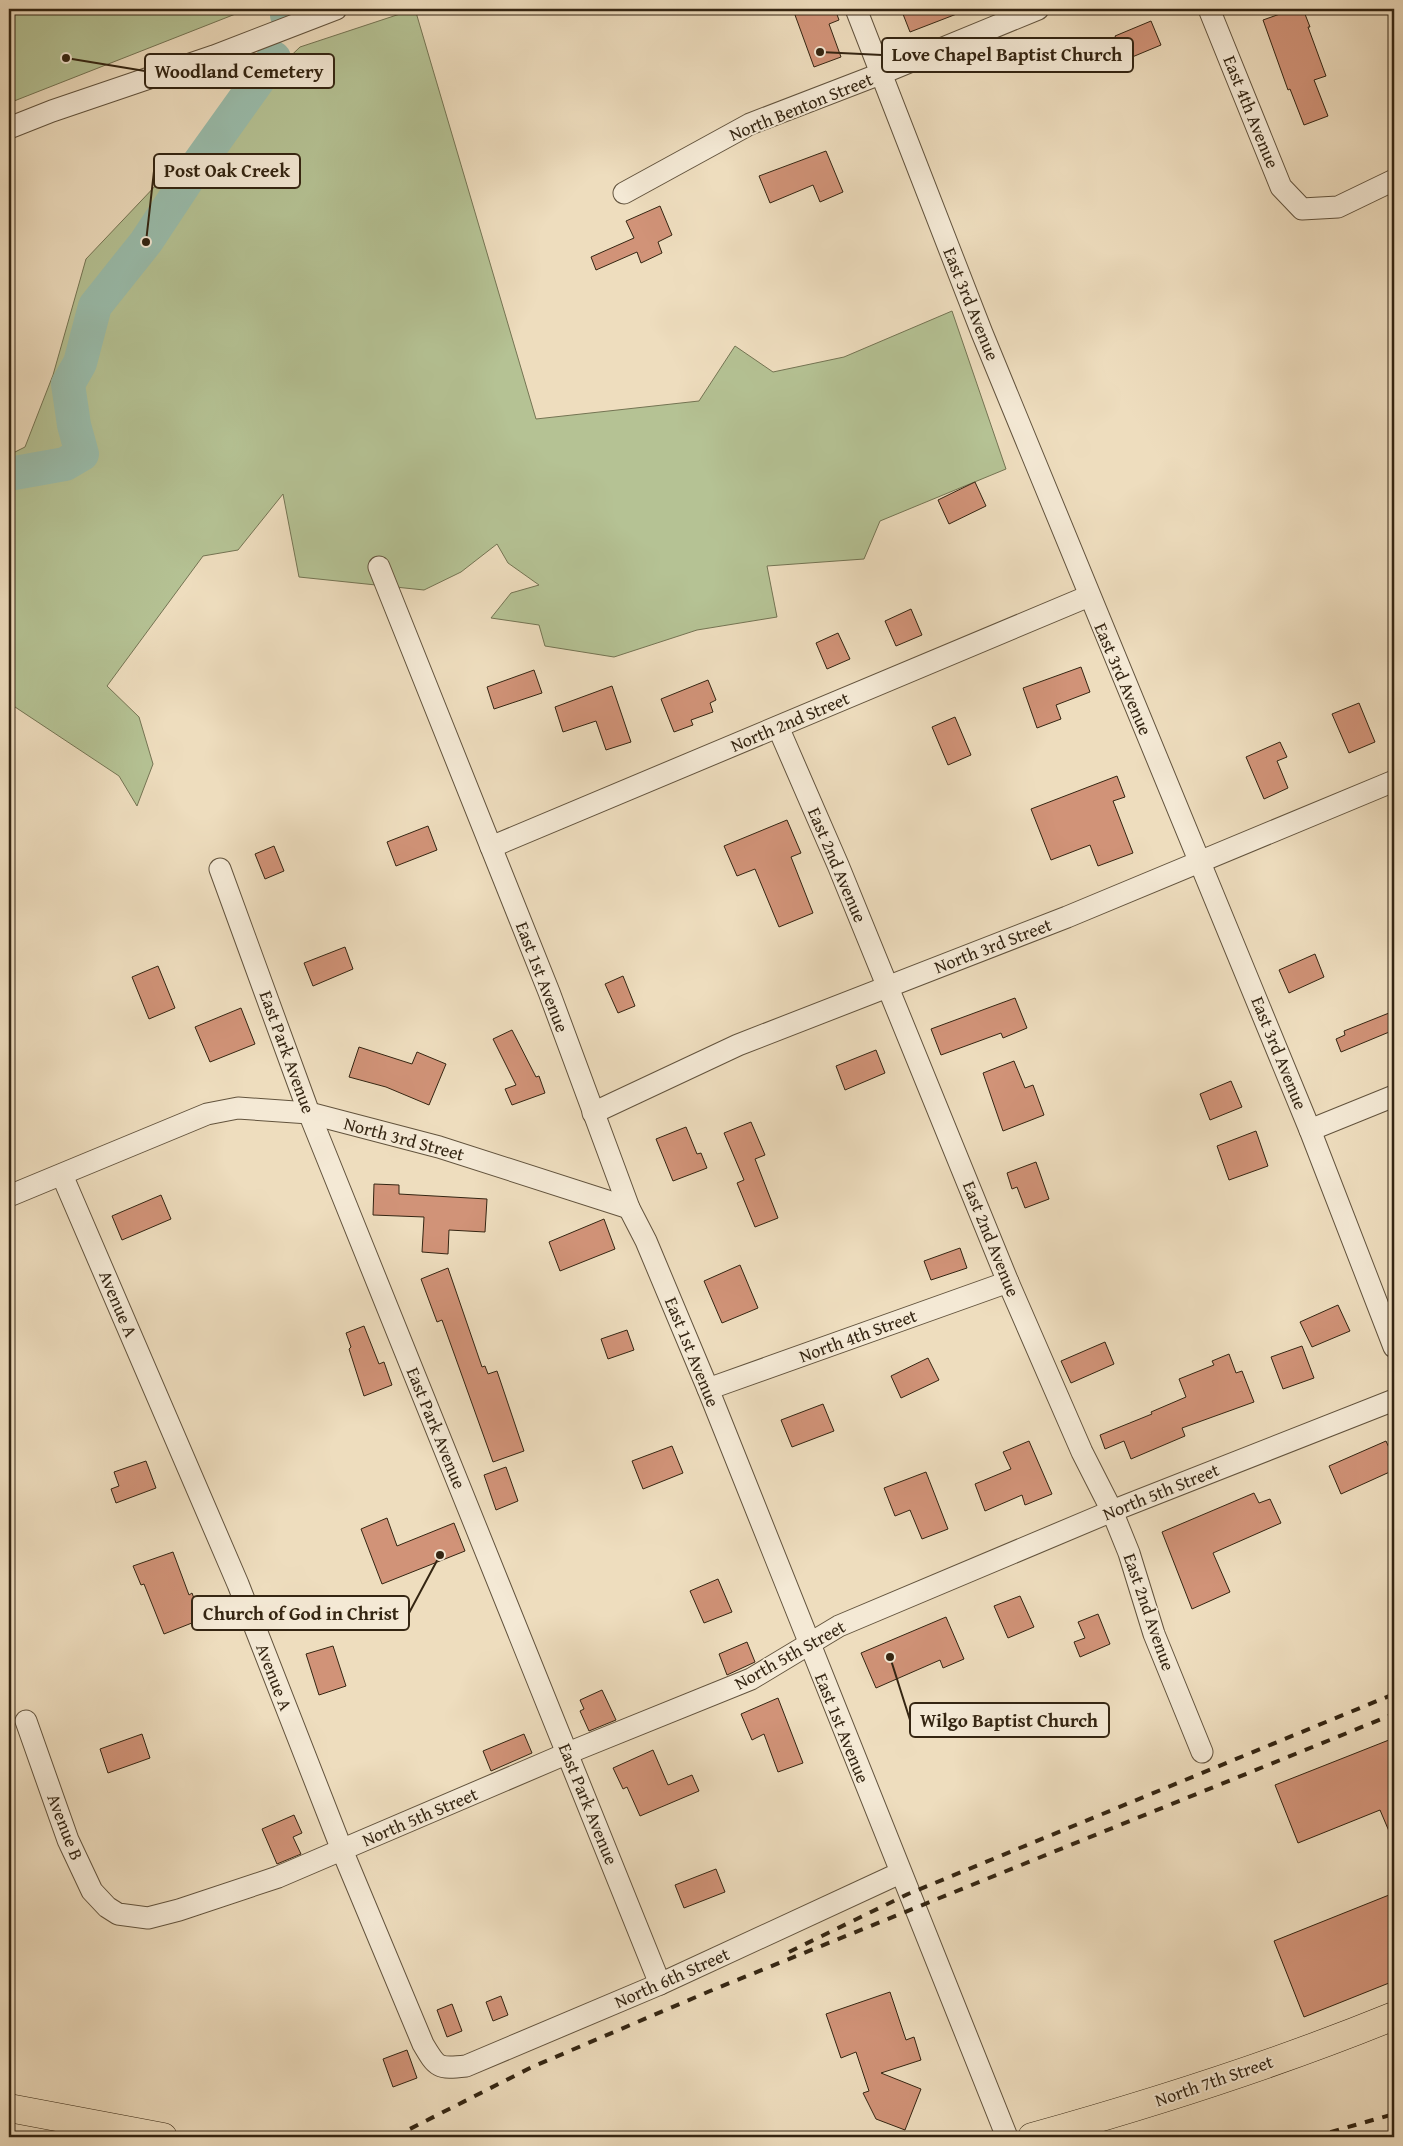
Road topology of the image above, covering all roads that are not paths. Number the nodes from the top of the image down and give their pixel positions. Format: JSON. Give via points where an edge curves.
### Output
{"nodes":[{"id":1,"x":336,"y":9,"type":"edge"},
{"id":2,"x":856,"y":9,"type":"edge"},
{"id":3,"x":1038,"y":9,"type":"edge"},
{"id":4,"x":1209,"y":9,"type":"edge"},
{"id":5,"x":880,"y":74,"type":"junction"},
{"id":6,"x":9,"y":128,"type":"edge"},
{"id":7,"x":1394,"y":180,"type":"edge"},
{"id":8,"x":624,"y":193,"type":"dead end"},
{"id":9,"x":379,"y":567,"type":"dead end"},
{"id":10,"x":1089,"y":596,"type":"junction"},
{"id":11,"x":778,"y":727,"type":"junction"},
{"id":12,"x":1394,"y":782,"type":"edge"},
{"id":13,"x":490,"y":847,"type":"junction"},
{"id":14,"x":1200,"y":862,"type":"junction"},
{"id":15,"x":220,"y":869,"type":"dead end"},
{"id":16,"x":888,"y":987,"type":"junction"},
{"id":17,"x":1394,"y":1096,"type":"edge"},
{"id":18,"x":309,"y":1113,"type":"junction"},
{"id":19,"x":592,"y":1113,"type":"junction"},
{"id":20,"x":1310,"y":1130,"type":"junction"},
{"id":21,"x":62,"y":1175,"type":"junction"},
{"id":22,"x":9,"y":1196,"type":"edge"},
{"id":23,"x":629,"y":1208,"type":"junction"},
{"id":24,"x":1008,"y":1282,"type":"junction"},
{"id":25,"x":1394,"y":1347,"type":"edge"},
{"id":26,"x":708,"y":1389,"type":"junction"},
{"id":27,"x":1394,"y":1400,"type":"edge"},
{"id":28,"x":1112,"y":1511,"type":"junction"},
{"id":29,"x":809,"y":1645,"type":"junction"},
{"id":30,"x":26,"y":1721,"type":"dead end"},
{"id":31,"x":1202,"y":1752,"type":"dead end"},
{"id":32,"x":568,"y":1753,"type":"junction"},
{"id":33,"x":342,"y":1850,"type":"junction"},
{"id":34,"x":900,"y":1873,"type":"junction"},
{"id":35,"x":127,"y":1916,"type":"joint"},
{"id":36,"x":660,"y":1984,"type":"junction"},
{"id":37,"x":1394,"y":2016,"type":"edge"},
{"id":38,"x":440,"y":2067,"type":"joint"},
{"id":39,"x":9,"y":2108,"type":"edge"},
{"id":40,"x":163,"y":2137,"type":"edge"},
{"id":41,"x":1007,"y":2137,"type":"edge"},
{"id":42,"x":1032,"y":2137,"type":"edge"}],
"edges":[{"from":1,"to":6,"type":"street"},
{"from":2,"to":5,"type":"street","name":"East 3rd Avenue"},
{"from":3,"to":5,"type":"street","name":"North Benton Street"},
{"from":4,"to":7,"type":"street","name":"East 4th Avenue","via":[[1281,187],[1302,209],[1338,207]]},
{"from":5,"to":8,"type":"street","name":"North Benton Street","via":[[750,124]]},
{"from":5,"to":10,"type":"street","name":"East 3rd Avenue"},
{"from":9,"to":13,"type":"street","name":"East 1st Avenue"},
{"from":10,"to":11,"type":"street","name":"North 2nd Street"},
{"from":10,"to":14,"type":"street","name":"East 3rd Avenue"},
{"from":11,"to":13,"type":"street","name":"North 2nd Street"},
{"from":11,"to":16,"type":"street","name":"East 2nd Avenue"},
{"from":12,"to":14,"type":"street","name":"North 3rd Street"},
{"from":13,"to":19,"type":"street","name":"East 1st Avenue","via":[[549,992]]},
{"from":14,"to":16,"type":"street","name":"North 3rd Street"},
{"from":14,"to":20,"type":"street","name":"East 3rd Avenue"},
{"from":15,"to":18,"type":"street","name":"East Park Avenue"},
{"from":16,"to":19,"type":"street","name":"North 3rd Street","via":[[738,1045]]},
{"from":16,"to":24,"type":"street","name":"East 2nd Avenue"},
{"from":17,"to":20,"type":"street"},
{"from":18,"to":21,"type":"street","name":"North 3rd Street","via":[[238,1108],[207,1114]]},
{"from":18,"to":23,"type":"street","name":"North 3rd Street","via":[[439,1148]]},
{"from":18,"to":32,"type":"street","name":"East Park Avenue"},
{"from":19,"to":23,"type":"street","name":"East 1st Avenue"},
{"from":20,"to":25,"type":"street","name":"East 3rd Avenue"},
{"from":21,"to":22,"type":"street","name":"North 3rd Street"},
{"from":21,"to":33,"type":"street","name":"Avenue A","via":[[238,1584]]},
{"from":23,"to":26,"type":"street","name":"East 1st Avenue"},
{"from":24,"to":26,"type":"street","name":"North 4th Street"},
{"from":24,"to":28,"type":"street","name":"East 2nd Avenue","via":[[1082,1452]]},
{"from":26,"to":29,"type":"street","name":"East 1st Avenue"},
{"from":27,"to":28,"type":"street","name":"North 5th Street"},
{"from":28,"to":29,"type":"street","name":"North 5th Street","via":[[839,1626]]},
{"from":28,"to":31,"type":"street","name":"East 2nd Avenue","via":[[1154,1634]]},
{"from":29,"to":32,"type":"street","name":"North 5th Street","via":[[751,1680]]},
{"from":29,"to":34,"type":"street","name":"East 1st Avenue"},
{"from":30,"to":35,"type":"street","name":"Avenue B","via":[[68,1840],[92,1891],[107,1907]]},
{"from":32,"to":33,"type":"street","name":"North 5th Street"},
{"from":32,"to":36,"type":"street","name":"East Park Avenue"},
{"from":33,"to":35,"type":"street","name":"North 5th Street","via":[[278,1877],[179,1910],[148,1918]]},
{"from":33,"to":38,"type":"street","name":"Avenue A","via":[[423,2044]]},
{"from":34,"to":36,"type":"street","name":"North 6th Street"},
{"from":34,"to":41,"type":"street","name":"East 1st Avenue"},
{"from":36,"to":38,"type":"street","name":"North 6th Street","via":[[466,2066]]},
{"from":37,"to":42,"type":"main road","name":"North 7th Street","via":[[1325,2044],[1118,2114]]},
{"from":39,"to":40,"type":"main road"}]}
